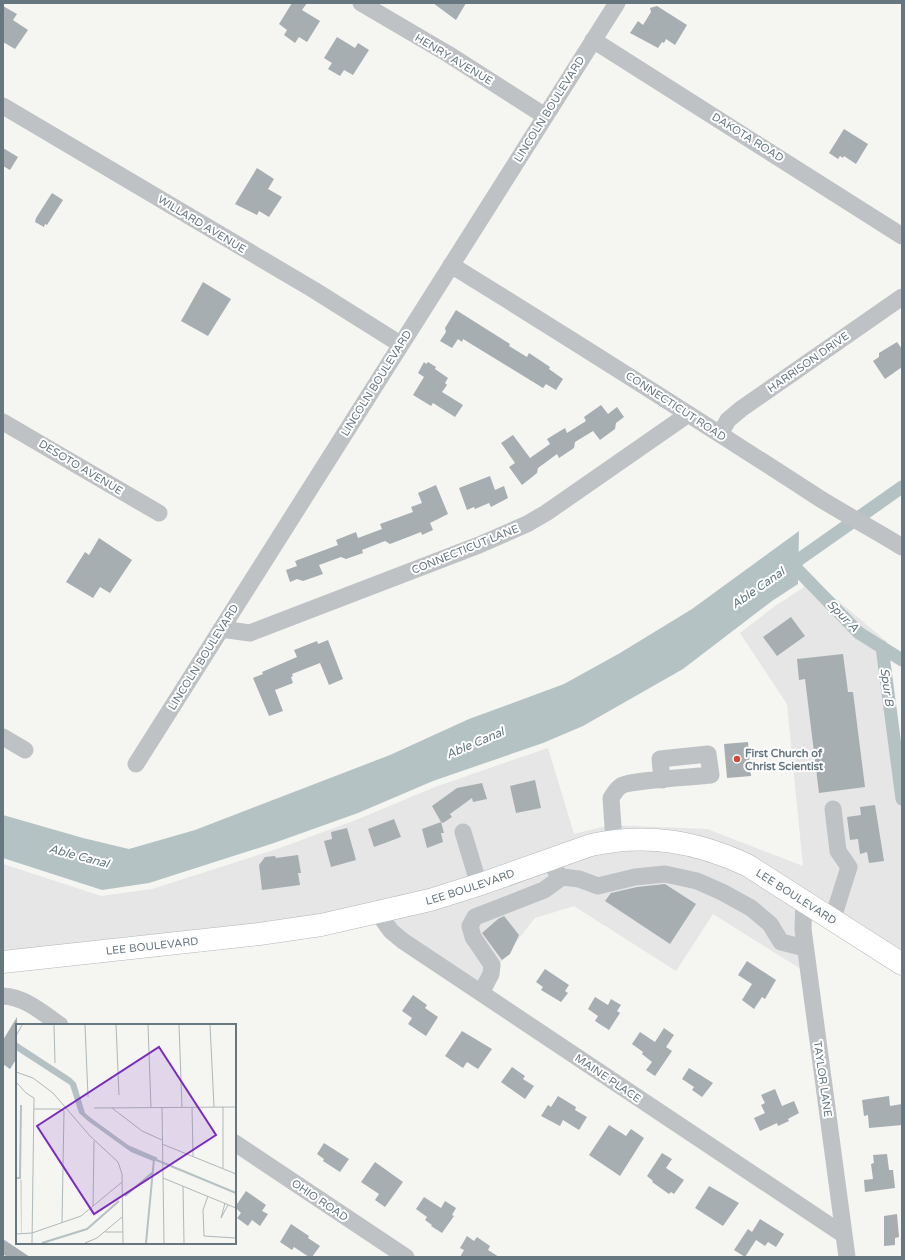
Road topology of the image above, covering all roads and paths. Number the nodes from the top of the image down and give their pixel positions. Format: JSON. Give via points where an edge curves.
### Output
{"nodes":[{"id":1,"x":361,"y":3,"type":"edge"},
{"id":2,"x":617,"y":3,"type":"edge"},
{"id":3,"x":593,"y":40,"type":"junction"},
{"id":4,"x":3,"y":106,"type":"edge"},
{"id":5,"x":545,"y":116,"type":"junction"},
{"id":6,"x":902,"y":236,"type":"edge"},
{"id":7,"x":451,"y":265,"type":"junction"},
{"id":8,"x":902,"y":298,"type":"edge"},
{"id":9,"x":400,"y":344,"type":"junction"},
{"id":10,"x":687,"y":415,"type":"junction"},
{"id":11,"x":3,"y":422,"type":"edge"},
{"id":12,"x":720,"y":434,"type":"junction"},
{"id":13,"x":159,"y":513,"type":"dead end"},
{"id":14,"x":901,"y":546,"type":"edge"},
{"id":15,"x":221,"y":629,"type":"junction"},
{"id":16,"x":3,"y":737,"type":"edge"},
{"id":17,"x":25,"y":750,"type":"dead end"},
{"id":18,"x":136,"y":764,"type":"dead end"},
{"id":19,"x":662,"y":780,"type":"dead end"},
{"id":20,"x":833,"y":809,"type":"dead end"},
{"id":21,"x":463,"y":832,"type":"dead end"},
{"id":22,"x":614,"y":841,"type":"junction"},
{"id":23,"x":548,"y":859,"type":"junction"},
{"id":24,"x":562,"y":877,"type":"junction"},
{"id":25,"x":479,"y":885,"type":"junction"},
{"id":26,"x":804,"y":900,"type":"junction"},
{"id":27,"x":378,"y":913,"type":"junction"},
{"id":28,"x":832,"y":918,"type":"junction"},
{"id":29,"x":805,"y":948,"type":"junction"},
{"id":30,"x":3,"y":962,"type":"edge"},
{"id":31,"x":902,"y":964,"type":"edge"},
{"id":32,"x":481,"y":993,"type":"junction"},
{"id":33,"x":3,"y":996,"type":"edge"},
{"id":34,"x":59,"y":1024,"type":"edge"},
{"id":35,"x":236,"y":1144,"type":"edge"},
{"id":36,"x":844,"y":1235,"type":"junction"},
{"id":37,"x":406,"y":1257,"type":"edge"},
{"id":38,"x":847,"y":1257,"type":"edge"}],
"edges":[{"from":1,"to":5,"type":"street","name":"HENRY AVENUE","via":[[448,54]]},
{"from":2,"to":3,"type":"street","name":"LINCOLN BOULEVARD"},
{"from":3,"to":5,"type":"street","name":"LINCOLN BOULEVARD"},
{"from":3,"to":6,"type":"street","name":"DAKOTA ROAD"},
{"from":4,"to":9,"type":"street","name":"WILLARD AVENUE","via":[[314,290]]},
{"from":5,"to":7,"type":"street","name":"LINCOLN BOULEVARD"},
{"from":7,"to":9,"type":"street","name":"LINCOLN BOULEVARD"},
{"from":7,"to":10,"type":"street","name":"CONNECTICUT ROAD","via":[[613,365]]},
{"from":8,"to":12,"type":"street","name":"HARRISON DRIVE","via":[[741,409],[728,420]]},
{"from":9,"to":15,"type":"street","name":"LINCOLN BOULEVARD"},
{"from":10,"to":12,"type":"street","name":"CONNECTICUT ROAD"},
{"from":10,"to":15,"type":"street","name":"CONNECTICUT LANE","via":[[528,524],[250,634]]},
{"from":11,"to":13,"type":"street","name":"DESOTO AVENUE"},
{"from":12,"to":14,"type":"street","name":"CONNECTICUT ROAD","via":[[819,498]]},
{"from":15,"to":18,"type":"street","name":"LINCOLN BOULEVARD"},
{"from":16,"to":17,"type":"street"},
{"from":19,"to":22,"type":"street","via":[[632,782],[614,792],[611,798],[611,812]]},
{"from":20,"to":28,"type":"street","via":[[838,851],[849,867]]},
{"from":21,"to":25,"type":"street"},
{"from":22,"to":23,"type":"main road","name":"LEE BOULEVARD","via":[[591,845]]},
{"from":22,"to":26,"type":"main road","name":"LEE BOULEVARD","via":[[678,841],[709,849],[747,865]]},
{"from":23,"to":24,"type":"street"},
{"from":23,"to":25,"type":"main road","name":"LEE BOULEVARD"},
{"from":24,"to":29,"type":"street","via":[[598,886],[635,877],[665,874],[686,877],[751,908],[770,924],[781,942]]},
{"from":24,"to":32,"type":"street","via":[[544,890],[475,917],[470,926],[473,937],[492,965],[491,974]]},
{"from":25,"to":27,"type":"main road","name":"LEE BOULEVARD"},
{"from":26,"to":28,"type":"main road","name":"LEE BOULEVARD"},
{"from":26,"to":29,"type":"street","name":"TAYLOR LANE"},
{"from":27,"to":30,"type":"main road","name":"LEE BOULEVARD","via":[[259,934]]},
{"from":27,"to":32,"type":"street","name":"MAINE PLACE","via":[[403,941]]},
{"from":28,"to":31,"type":"main road","name":"LEE BOULEVARD"},
{"from":29,"to":36,"type":"street","name":"TAYLOR LANE"},
{"from":32,"to":36,"type":"street","name":"MAINE PLACE"},
{"from":33,"to":34,"type":"street","via":[[15,996],[24,1000]]},
{"from":35,"to":37,"type":"street","name":"OHIO ROAD"},
{"from":36,"to":38,"type":"street","name":"TAYLOR LANE"}]}
